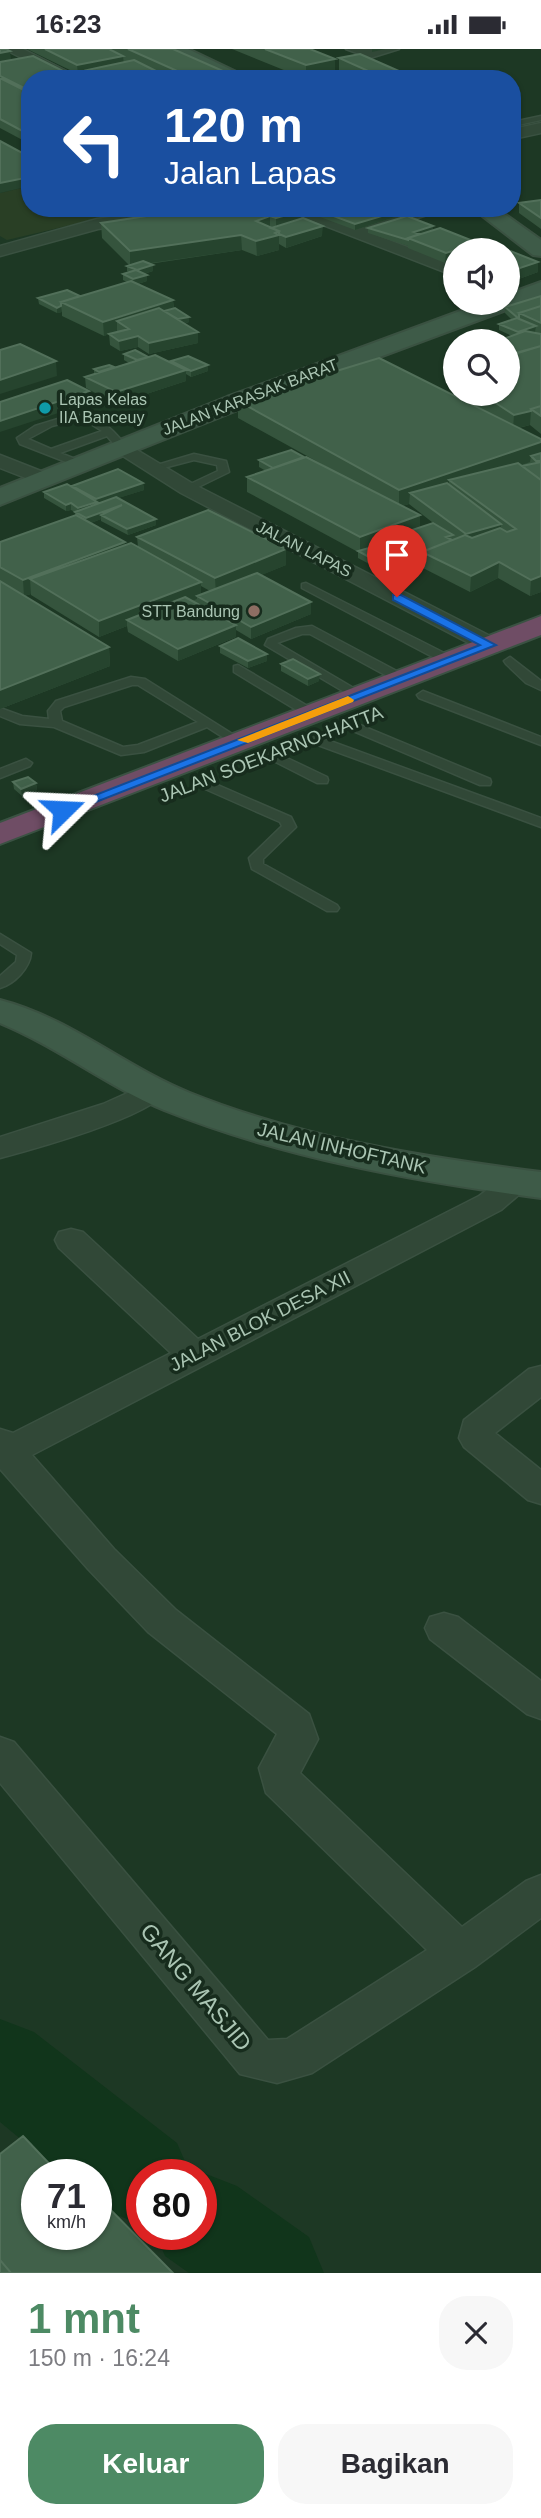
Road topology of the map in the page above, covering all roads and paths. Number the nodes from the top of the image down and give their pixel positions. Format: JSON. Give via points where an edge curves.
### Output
{"nodes":[{"id":1,"x":173,"y":49,"type":"edge"},
{"id":2,"x":199,"y":49,"type":"edge"},
{"id":3,"x":353,"y":49,"type":"edge"},
{"id":4,"x":392,"y":49,"type":"edge"},
{"id":5,"x":11,"y":56,"type":"edge"},
{"id":6,"x":56,"y":70,"type":"edge"},
{"id":7,"x":232,"y":70,"type":"edge"},
{"id":8,"x":238,"y":70,"type":"edge"},
{"id":9,"x":541,"y":118,"type":"edge"},
{"id":10,"x":521,"y":122,"type":"edge"},
{"id":11,"x":541,"y":128,"type":"edge"},
{"id":12,"x":521,"y":132,"type":"edge"},
{"id":13,"x":150,"y":217,"type":"edge"},
{"id":14,"x":317,"y":217,"type":"edge"},
{"id":15,"x":403,"y":217,"type":"edge"},
{"id":16,"x":495,"y":217,"type":"edge"},
{"id":17,"x":354,"y":233,"type":"junction"},
{"id":18,"x":541,"y":250,"type":"edge"},
{"id":19,"x":0,"y":251,"type":"edge"},
{"id":20,"x":443,"y":266,"type":"edge"},
{"id":21,"x":476,"y":315,"type":"edge"},
{"id":22,"x":116,"y":439,"type":"junction"},
{"id":23,"x":48,"y":453,"type":"junction"},
{"id":24,"x":0,"y":461,"type":"edge"},
{"id":25,"x":79,"y":464,"type":"junction"},
{"id":26,"x":152,"y":468,"type":"junction"},
{"id":27,"x":44,"y":479,"type":"junction"},
{"id":28,"x":188,"y":489,"type":"junction"},
{"id":29,"x":2,"y":495,"type":"edge"},
{"id":30,"x":306,"y":586,"type":"dead end"},
{"id":31,"x":541,"y":625,"type":"edge"},
{"id":32,"x":541,"y":649,"type":"edge"},
{"id":33,"x":500,"y":653,"type":"junction"},
{"id":34,"x":450,"y":660,"type":"junction"},
{"id":35,"x":238,"y":669,"type":"dead end"},
{"id":36,"x":541,"y":686,"type":"edge"},
{"id":37,"x":413,"y":687,"type":"junction"},
{"id":38,"x":353,"y":710,"type":"junction"},
{"id":39,"x":0,"y":712,"type":"edge"},
{"id":40,"x":56,"y":723,"type":"junction"},
{"id":41,"x":207,"y":723,"type":"junction"},
{"id":42,"x":312,"y":726,"type":"junction"},
{"id":43,"x":541,"y":741,"type":"edge"},
{"id":44,"x":239,"y":742,"type":"junction"},
{"id":45,"x":270,"y":754,"type":"junction"},
{"id":46,"x":26,"y":763,"type":"dead end"},
{"id":47,"x":0,"y":773,"type":"edge"},
{"id":48,"x":322,"y":780,"type":"dead end"},
{"id":49,"x":199,"y":781,"type":"junction"},
{"id":50,"x":485,"y":782,"type":"dead end"},
{"id":51,"x":541,"y":823,"type":"edge"},
{"id":52,"x":3,"y":834,"type":"edge"},
{"id":53,"x":332,"y":908,"type":"dead end"},
{"id":54,"x":0,"y":939,"type":"edge"},
{"id":55,"x":0,"y":984,"type":"edge"},
{"id":56,"x":0,"y":1011,"type":"edge"},
{"id":57,"x":152,"y":1091,"type":"junction"},
{"id":58,"x":0,"y":1148,"type":"edge"},
{"id":59,"x":529,"y":1184,"type":"edge"},
{"id":60,"x":71,"y":1240,"type":"dead end"},
{"id":61,"x":194,"y":1355,"type":"junction"},
{"id":62,"x":541,"y":1378,"type":"edge"},
{"id":63,"x":3,"y":1450,"type":"edge"},
{"id":64,"x":541,"y":1490,"type":"edge"},
{"id":65,"x":444,"y":1628,"type":"dead end"},
{"id":66,"x":541,"y":1703,"type":"edge"},
{"id":67,"x":0,"y":1754,"type":"edge"},
{"id":68,"x":541,"y":1894,"type":"edge"},
{"id":69,"x":460,"y":1953,"type":"junction"}],
"edges":[{"from":1,"to":7,"type":"street"},
{"from":2,"to":8,"type":"street"},
{"from":3,"to":4,"type":"street","via":[[370,54]]},
{"from":5,"to":6,"type":"street","via":[[33,59]]},
{"from":9,"to":10,"type":"lane"},
{"from":11,"to":12,"type":"street"},
{"from":13,"to":19,"type":"street","via":[[87,226]]},
{"from":14,"to":17,"type":"street"},
{"from":15,"to":17,"type":"street"},
{"from":16,"to":18,"type":"street"},
{"from":17,"to":20,"type":"street"},
{"from":21,"to":22,"type":"street","name":"JALAN KARASAK BARAT","via":[[374,357]]},
{"from":22,"to":23,"type":"lane"},
{"from":22,"to":23,"type":"lane","via":[[97,421],[82,417],[22,438]]},
{"from":22,"to":25,"type":"street","name":"JALAN KARASAK BARAT"},
{"from":22,"to":26,"type":"street","name":"JALAN LAPAS"},
{"from":23,"to":25,"type":"lane"},
{"from":24,"to":27,"type":"street"},
{"from":25,"to":27,"type":"street","name":"JALAN KARASAK BARAT"},
{"from":26,"to":28,"type":"street","name":"JALAN LAPAS"},
{"from":26,"to":28,"type":"lane","via":[[194,457],[222,463],[223,473]]},
{"from":27,"to":29,"type":"street","name":"JALAN KARASAK BARAT"},
{"from":28,"to":33,"type":"street","name":"JALAN LAPAS"},
{"from":30,"to":34,"type":"lane"},
{"from":31,"to":33,"type":"highway","name":"JALAN SOEKARNO-HATTA"},
{"from":32,"to":33,"type":"highway","name":"JALAN SOEKARNO-HATTA"},
{"from":33,"to":34,"type":"highway","name":"JALAN SOEKARNO-HATTA"},
{"from":33,"to":36,"type":"lane"},
{"from":33,"to":37,"type":"highway","name":"JALAN SOEKARNO-HATTA"},
{"from":34,"to":37,"type":"highway","name":"JALAN SOEKARNO-HATTA"},
{"from":35,"to":42,"type":"lane"},
{"from":37,"to":38,"type":"highway","name":"JALAN SOEKARNO-HATTA"},
{"from":37,"to":38,"type":"lane","via":[[312,630],[272,641],[271,645]]},
{"from":37,"to":43,"type":"lane"},
{"from":38,"to":42,"type":"highway","name":"JALAN SOEKARNO-HATTA"},
{"from":38,"to":50,"type":"lane"},
{"from":39,"to":40,"type":"lane","via":[[20,720]]},
{"from":40,"to":41,"type":"lane","via":[[121,751],[140,749]]},
{"from":40,"to":41,"type":"lane","via":[[54,711],[60,704],[131,681],[141,682]]},
{"from":41,"to":44,"type":"lane"},
{"from":42,"to":44,"type":"highway","name":"JALAN SOEKARNO-HATTA"},
{"from":42,"to":45,"type":"highway","name":"JALAN SOEKARNO-HATTA"},
{"from":42,"to":51,"type":"lane"},
{"from":44,"to":52,"type":"highway","name":"JALAN SOEKARNO-HATTA"},
{"from":45,"to":48,"type":"lane"},
{"from":45,"to":49,"type":"highway","name":"JALAN SOEKARNO-HATTA"},
{"from":46,"to":47,"type":"lane"},
{"from":49,"to":52,"type":"highway","name":"JALAN SOEKARNO-HATTA"},
{"from":49,"to":53,"type":"lane","via":[[286,820],[289,827],[256,858],[257,866]]},
{"from":54,"to":55,"type":"lane","via":[[24,953],[23,963]]},
{"from":56,"to":57,"type":"street","name":"JALAN INHOFTANK","via":[[90,1053]]},
{"from":57,"to":58,"type":"street","via":[[114,1111]]},
{"from":57,"to":59,"type":"street","name":"JALAN INHOFTANK","via":[[299,1142]]},
{"from":59,"to":61,"type":"street","name":"JALAN BLOK DESA XII"},
{"from":60,"to":61,"type":"street"},
{"from":61,"to":63,"type":"street","name":"JALAN BLOK DESA XII"},
{"from":62,"to":64,"type":"street","via":[[477,1429],[477,1438]]},
{"from":63,"to":69,"type":"street","via":[[162,1621],[286,1717],[298,1731],[298,1739],[279,1768],[281,1781]]},
{"from":65,"to":66,"type":"street"},
{"from":67,"to":69,"type":"street","name":"GANG MASJID","via":[[256,2059],[277,2062],[296,2058]]},
{"from":68,"to":69,"type":"street","name":"GANG MASJID"}]}
